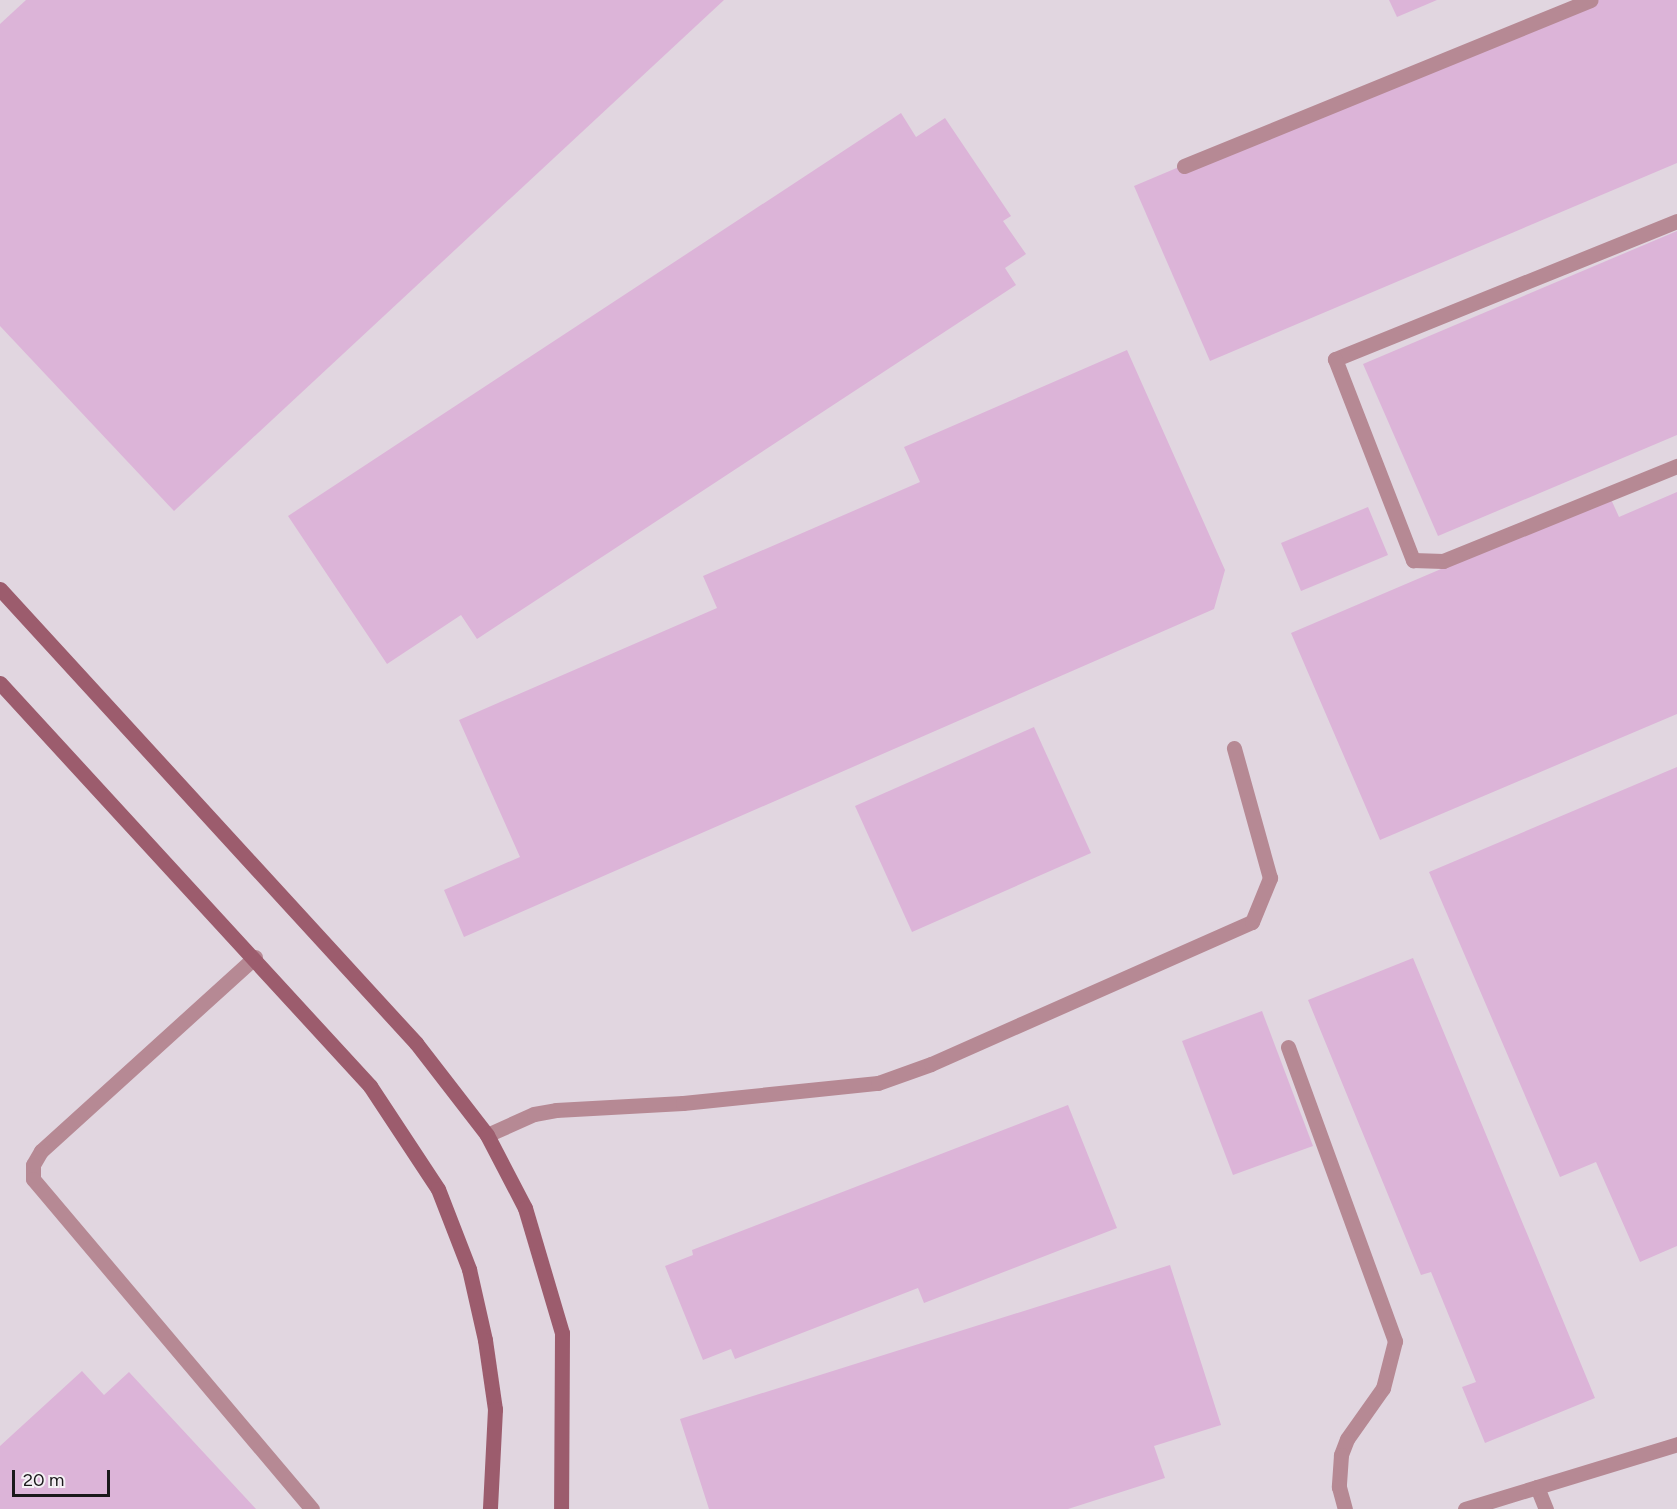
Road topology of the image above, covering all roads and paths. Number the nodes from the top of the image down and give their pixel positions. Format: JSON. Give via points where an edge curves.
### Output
{"nodes":[{"id":1,"x":1590,"y":0,"type":"edge"},
{"id":2,"x":1184,"y":166,"type":"dead end"},
{"id":3,"x":1677,"y":221,"type":"edge"},
{"id":4,"x":1677,"y":466,"type":"edge"},
{"id":5,"x":0,"y":589,"type":"edge"},
{"id":6,"x":0,"y":683,"type":"edge"},
{"id":7,"x":1234,"y":748,"type":"dead end"},
{"id":8,"x":255,"y":957,"type":"junction"},
{"id":9,"x":1288,"y":1047,"type":"dead end"},
{"id":10,"x":487,"y":1135,"type":"junction"},
{"id":11,"x":1677,"y":1444,"type":"edge"},
{"id":12,"x":1537,"y":1487,"type":"junction"},
{"id":13,"x":312,"y":1509,"type":"edge"},
{"id":14,"x":490,"y":1509,"type":"edge"},
{"id":15,"x":561,"y":1509,"type":"edge"},
{"id":16,"x":1345,"y":1509,"type":"edge"},
{"id":17,"x":1465,"y":1509,"type":"edge"},
{"id":18,"x":1546,"y":1509,"type":"edge"}],
"edges":[{"from":1,"to":2,"type":"street"},
{"from":3,"to":4,"type":"street","via":[[1335,359],[1413,560],[1443,561]]},
{"from":5,"to":10,"type":"street","via":[[416,1043]]},
{"from":6,"to":8,"type":"street"},
{"from":7,"to":10,"type":"street","via":[[1270,878],[1252,922],[916,1071],[878,1083],[683,1103],[556,1110],[534,1114]]},
{"from":8,"to":13,"type":"street","via":[[41,1151],[33,1165],[33,1179]]},
{"from":8,"to":14,"type":"street","via":[[370,1086],[438,1189],[468,1269],[485,1340],[495,1409]]},
{"from":9,"to":16,"type":"street","via":[[1395,1341],[1383,1388],[1347,1439],[1341,1455],[1339,1487]]},
{"from":10,"to":15,"type":"street","via":[[525,1208],[562,1333]]},
{"from":11,"to":12,"type":"street"},
{"from":12,"to":17,"type":"street"},
{"from":12,"to":18,"type":"street"}]}
